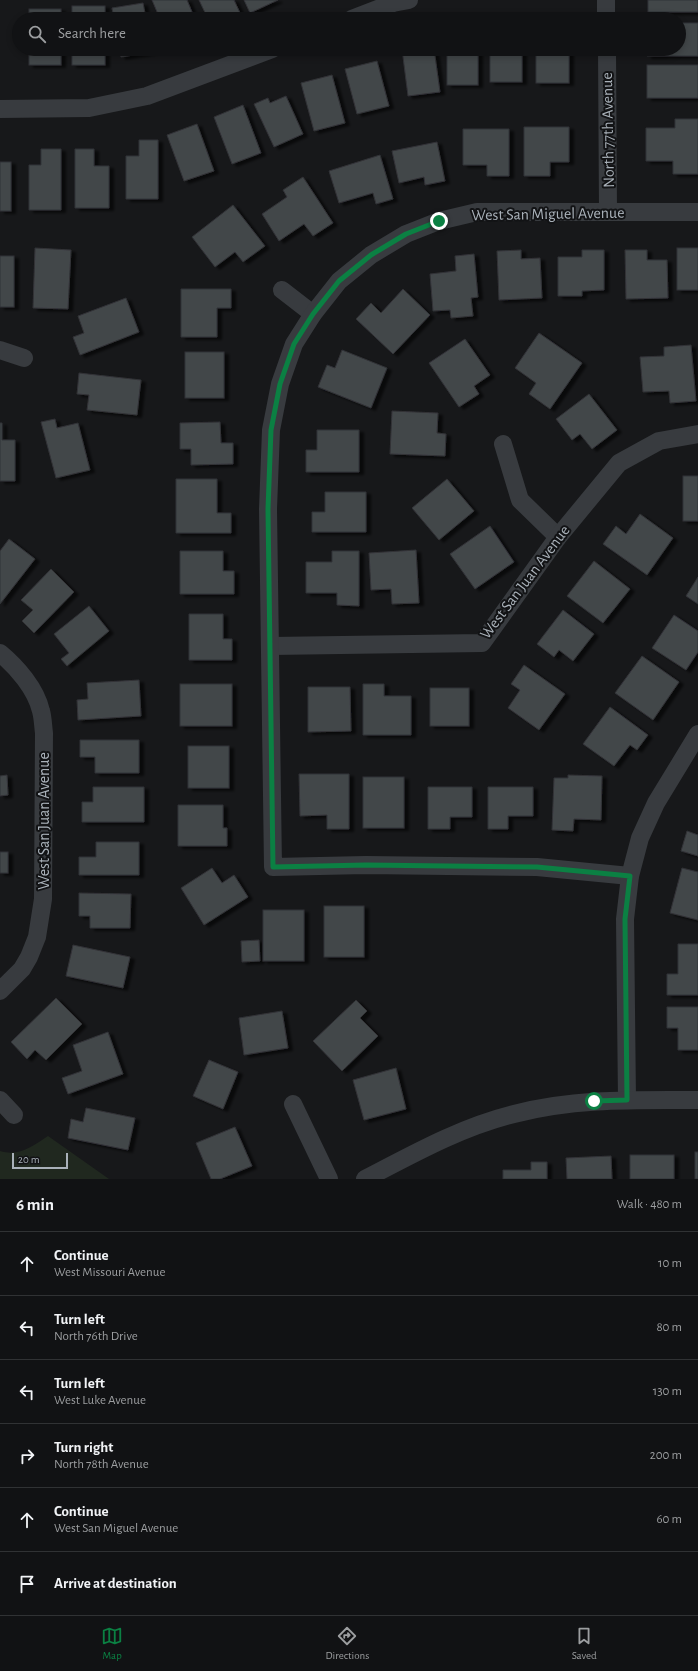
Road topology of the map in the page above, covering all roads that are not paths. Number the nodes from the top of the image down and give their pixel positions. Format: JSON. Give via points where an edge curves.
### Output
{"nodes":[{"id":1,"x":408,"y":0,"type":"edge"},
{"id":2,"x":606,"y":0,"type":"edge"},
{"id":3,"x":370,"y":12,"type":"edge"},
{"id":4,"x":606,"y":12,"type":"edge"},
{"id":5,"x":253,"y":56,"type":"edge"},
{"id":6,"x":607,"y":56,"type":"edge"},
{"id":7,"x":0,"y":109,"type":"edge"},
{"id":8,"x":608,"y":212,"type":"junction"},
{"id":9,"x":698,"y":212,"type":"edge"},
{"id":10,"x":282,"y":290,"type":"dead end"},
{"id":11,"x":313,"y":314,"type":"junction"},
{"id":12,"x":0,"y":350,"type":"edge"},
{"id":13,"x":24,"y":358,"type":"dead end"},
{"id":14,"x":698,"y":434,"type":"edge"},
{"id":15,"x":503,"y":444,"type":"dead end"},
{"id":16,"x":558,"y":537,"type":"junction"},
{"id":17,"x":271,"y":646,"type":"junction"},
{"id":18,"x":0,"y":653,"type":"edge"},
{"id":19,"x":698,"y":734,"type":"edge"},
{"id":20,"x":630,"y":876,"type":"junction"},
{"id":21,"x":0,"y":991,"type":"edge"},
{"id":22,"x":0,"y":1100,"type":"edge"},
{"id":23,"x":627,"y":1100,"type":"junction"},
{"id":24,"x":698,"y":1100,"type":"edge"},
{"id":25,"x":293,"y":1104,"type":"dead end"},
{"id":26,"x":14,"y":1115,"type":"dead end"},
{"id":27,"x":329,"y":1179,"type":"edge"},
{"id":28,"x":365,"y":1179,"type":"edge"}],
"edges":[{"from":1,"to":3,"type":"street"},
{"from":2,"to":4,"type":"street"},
{"from":5,"to":7,"type":"street","via":[[147,96],[88,108]]},
{"from":6,"to":8,"type":"street","name":"North 77th Avenue"},
{"from":8,"to":9,"type":"street","name":"West San Miguel Avenue"},
{"from":8,"to":11,"type":"street","name":"West San Miguel Avenue","via":[[477,212],[439,221],[406,234],[371,255],[339,281]]},
{"from":10,"to":11,"type":"street"},
{"from":11,"to":17,"type":"street","name":"West San Miguel Avenue","via":[[294,344],[280,384],[271,430],[268,509]]},
{"from":12,"to":13,"type":"street"},
{"from":14,"to":16,"type":"street","name":"West San Juan Avenue","via":[[659,441],[619,463]]},
{"from":15,"to":16,"type":"street","via":[[520,500]]},
{"from":16,"to":17,"type":"street","name":"West San Juan Avenue","via":[[482,643]]},
{"from":17,"to":20,"type":"street","name":"West San Miguel Avenue","via":[[273,867],[537,867]]},
{"from":18,"to":21,"type":"street","name":"West San Juan Avenue","via":[[33,690],[41,710],[44,741],[43,899],[37,937],[22,969]]},
{"from":19,"to":20,"type":"street","via":[[656,803],[640,838]]},
{"from":20,"to":23,"type":"street","via":[[625,919]]},
{"from":22,"to":26,"type":"street"},
{"from":23,"to":24,"type":"street"},
{"from":23,"to":28,"type":"street","via":[[559,1105],[514,1114],[447,1138]]},
{"from":25,"to":27,"type":"street"}]}
